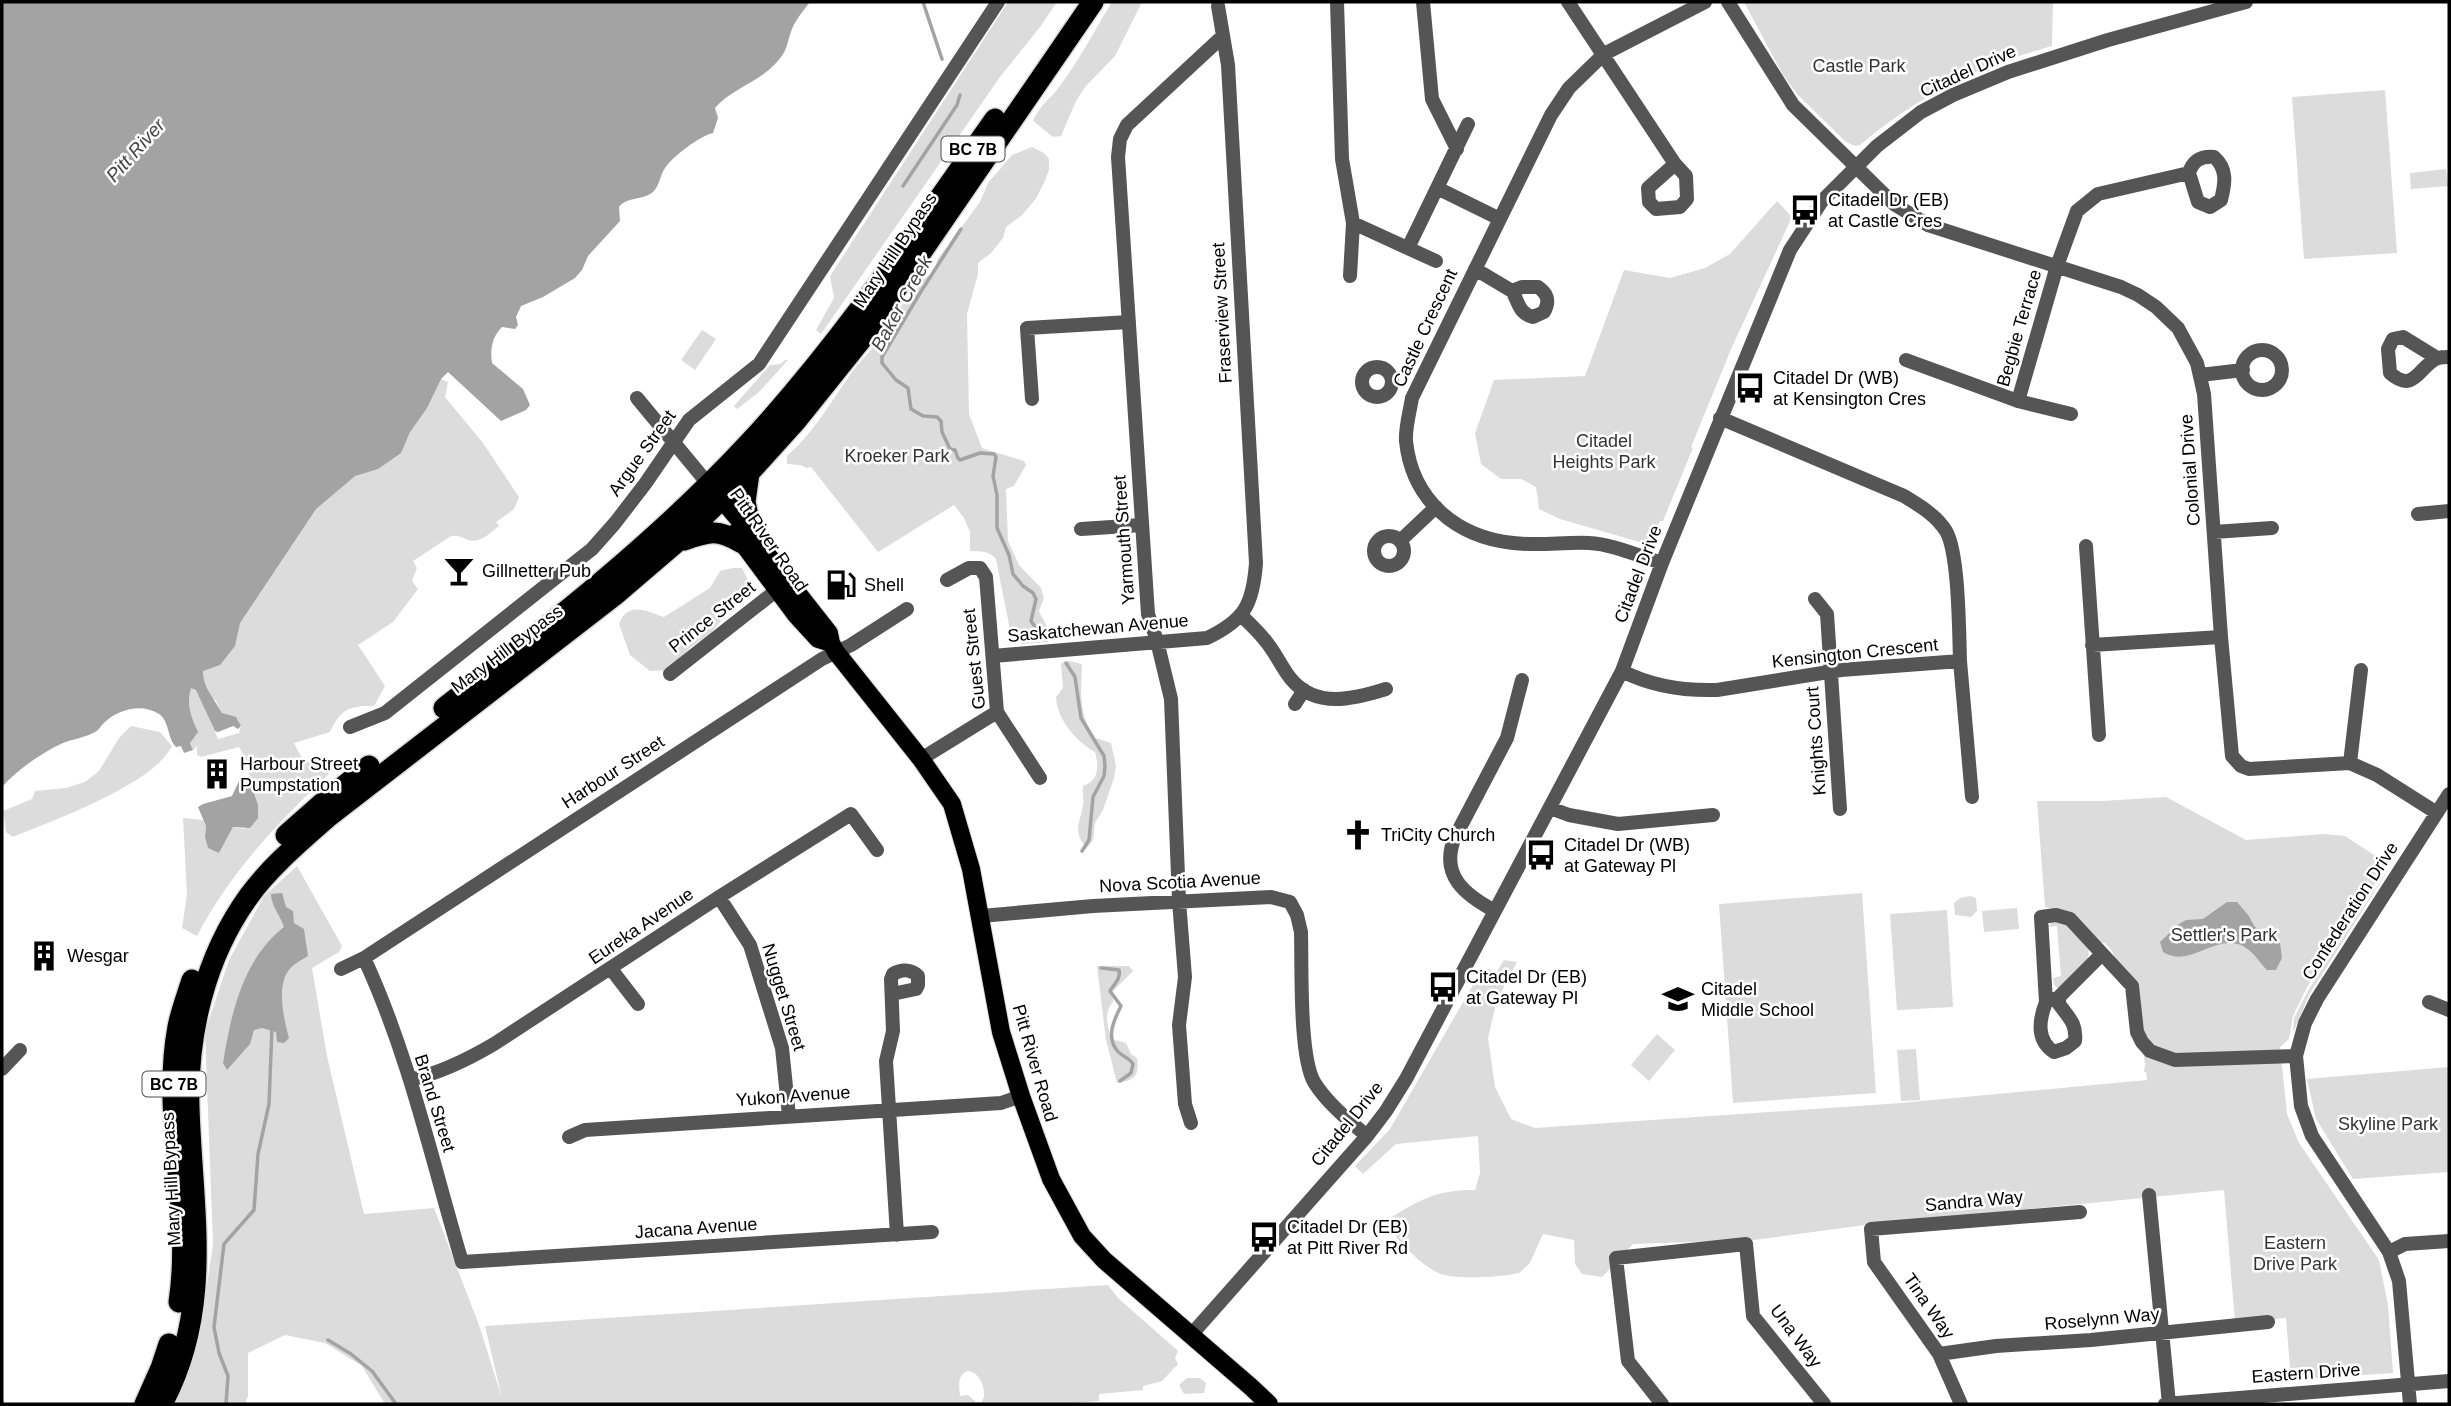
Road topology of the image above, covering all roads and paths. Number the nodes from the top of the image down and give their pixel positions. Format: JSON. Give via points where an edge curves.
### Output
{"nodes":[{"id":1,"x":998,"y":2,"type":"edge"},
{"id":2,"x":1075,"y":2,"type":"edge"},
{"id":3,"x":1093,"y":2,"type":"edge"},
{"id":4,"x":1338,"y":2,"type":"edge"},
{"id":5,"x":1423,"y":2,"type":"edge"},
{"id":6,"x":1567,"y":2,"type":"edge"},
{"id":7,"x":1705,"y":2,"type":"edge"},
{"id":8,"x":1728,"y":2,"type":"edge"},
{"id":9,"x":2246,"y":2,"type":"edge"},
{"id":10,"x":1218,"y":6,"type":"dead end"},
{"id":11,"x":1223,"y":36,"type":"junction"},
{"id":12,"x":1604,"y":54,"type":"junction"},
{"id":13,"x":1468,"y":124,"type":"dead end"},
{"id":14,"x":1457,"y":149,"type":"junction"},
{"id":15,"x":1675,"y":164,"type":"dead end"},
{"id":16,"x":1856,"y":168,"type":"junction"},
{"id":17,"x":2189,"y":173,"type":"dead end"},
{"id":18,"x":1437,"y":188,"type":"junction"},
{"id":19,"x":1500,"y":219,"type":"junction"},
{"id":20,"x":1353,"y":223,"type":"junction"},
{"id":21,"x":1408,"y":248,"type":"junction"},
{"id":22,"x":1437,"y":261,"type":"dead end"},
{"id":23,"x":2057,"y":266,"type":"junction"},
{"id":24,"x":1475,"y":269,"type":"junction"},
{"id":25,"x":1350,"y":276,"type":"dead end"},
{"id":26,"x":1513,"y":291,"type":"dead end"},
{"id":27,"x":1129,"y":321,"type":"junction"},
{"id":28,"x":1906,"y":360,"type":"dead end"},
{"id":29,"x":2242,"y":370,"type":"dead end"},
{"id":30,"x":2200,"y":375,"type":"junction"},
{"id":31,"x":1392,"y":387,"type":"dead end"},
{"id":32,"x":637,"y":398,"type":"dead end"},
{"id":33,"x":1032,"y":398,"type":"dead end"},
{"id":34,"x":1412,"y":398,"type":"junction"},
{"id":35,"x":2018,"y":401,"type":"junction"},
{"id":36,"x":2071,"y":414,"type":"dead end"},
{"id":37,"x":1720,"y":418,"type":"junction"},
{"id":38,"x":674,"y":442,"type":"junction"},
{"id":39,"x":749,"y":473,"type":"junction"},
{"id":40,"x":716,"y":496,"type":"junction"},
{"id":41,"x":1436,"y":507,"type":"junction"},
{"id":42,"x":2449,"y":511,"type":"edge"},
{"id":43,"x":2418,"y":514,"type":"dead end"},
{"id":44,"x":1142,"y":525,"type":"junction"},
{"id":45,"x":2272,"y":528,"type":"dead end"},
{"id":46,"x":1081,"y":529,"type":"dead end"},
{"id":47,"x":2214,"y":532,"type":"junction"},
{"id":48,"x":747,"y":539,"type":"junction"},
{"id":49,"x":678,"y":541,"type":"junction"},
{"id":50,"x":1400,"y":541,"type":"dead end"},
{"id":51,"x":2086,"y":546,"type":"dead end"},
{"id":52,"x":1662,"y":562,"type":"junction"},
{"id":53,"x":947,"y":580,"type":"dead end"},
{"id":54,"x":786,"y":590,"type":"junction"},
{"id":55,"x":1815,"y":598,"type":"dead end"},
{"id":56,"x":907,"y":609,"type":"dead end"},
{"id":57,"x":1241,"y":615,"type":"junction"},
{"id":58,"x":2221,"y":637,"type":"junction"},
{"id":59,"x":1157,"y":641,"type":"junction"},
{"id":60,"x":2092,"y":645,"type":"junction"},
{"id":61,"x":834,"y":648,"type":"junction"},
{"id":62,"x":992,"y":656,"type":"junction"},
{"id":63,"x":1960,"y":661,"type":"junction"},
{"id":64,"x":2361,"y":670,"type":"dead end"},
{"id":65,"x":1622,"y":671,"type":"junction"},
{"id":66,"x":1831,"y":671,"type":"junction"},
{"id":67,"x":670,"y":674,"type":"dead end"},
{"id":68,"x":1522,"y":680,"type":"dead end"},
{"id":69,"x":1387,"y":689,"type":"dead end"},
{"id":70,"x":1304,"y":690,"type":"junction"},
{"id":71,"x":1295,"y":704,"type":"dead end"},
{"id":72,"x":997,"y":712,"type":"junction"},
{"id":73,"x":350,"y":727,"type":"dead end"},
{"id":74,"x":2099,"y":734,"type":"dead end"},
{"id":75,"x":921,"y":759,"type":"junction"},
{"id":76,"x":2350,"y":763,"type":"junction"},
{"id":77,"x":1040,"y":778,"type":"dead end"},
{"id":78,"x":2449,"y":794,"type":"edge"},
{"id":79,"x":1972,"y":797,"type":"dead end"},
{"id":80,"x":1550,"y":808,"type":"junction"},
{"id":81,"x":1840,"y":809,"type":"dead end"},
{"id":82,"x":2437,"y":814,"type":"junction"},
{"id":83,"x":1713,"y":815,"type":"dead end"},
{"id":84,"x":877,"y":850,"type":"dead end"},
{"id":85,"x":719,"y":897,"type":"junction"},
{"id":86,"x":1179,"y":901,"type":"junction"},
{"id":87,"x":1496,"y":911,"type":"junction"},
{"id":88,"x":981,"y":916,"type":"junction"},
{"id":89,"x":2102,"y":954,"type":"junction"},
{"id":90,"x":364,"y":958,"type":"junction"},
{"id":91,"x":341,"y":969,"type":"dead end"},
{"id":92,"x":611,"y":969,"type":"junction"},
{"id":93,"x":892,"y":994,"type":"dead end"},
{"id":94,"x":2429,"y":1002,"type":"dead end"},
{"id":95,"x":638,"y":1004,"type":"dead end"},
{"id":96,"x":2449,"y":1010,"type":"edge"},
{"id":97,"x":20,"y":1050,"type":"dead end"},
{"id":98,"x":2296,"y":1055,"type":"junction"},
{"id":99,"x":2,"y":1069,"type":"edge"},
{"id":100,"x":410,"y":1080,"type":"junction"},
{"id":101,"x":1021,"y":1096,"type":"junction"},
{"id":102,"x":889,"y":1109,"type":"junction"},
{"id":103,"x":789,"y":1116,"type":"junction"},
{"id":104,"x":1191,"y":1123,"type":"dead end"},
{"id":105,"x":1367,"y":1136,"type":"junction"},
{"id":106,"x":569,"y":1137,"type":"dead end"},
{"id":107,"x":2149,"y":1195,"type":"dead end"},
{"id":108,"x":2080,"y":1212,"type":"dead end"},
{"id":109,"x":1871,"y":1229,"type":"joint"},
{"id":110,"x":932,"y":1232,"type":"dead end"},
{"id":111,"x":897,"y":1235,"type":"junction"},
{"id":112,"x":2449,"y":1241,"type":"edge"},
{"id":113,"x":2389,"y":1252,"type":"junction"},
{"id":114,"x":462,"y":1262,"type":"joint"},
{"id":115,"x":2268,"y":1322,"type":"dead end"},
{"id":116,"x":2164,"y":1333,"type":"junction"},
{"id":117,"x":1191,"y":1335,"type":"junction"},
{"id":118,"x":1939,"y":1354,"type":"junction"},
{"id":119,"x":2449,"y":1381,"type":"edge"},
{"id":120,"x":2408,"y":1385,"type":"junction"},
{"id":121,"x":2273,"y":1399,"type":"edge"},
{"id":122,"x":145,"y":1404,"type":"edge"},
{"id":123,"x":162,"y":1404,"type":"edge"},
{"id":124,"x":1269,"y":1404,"type":"edge"},
{"id":125,"x":1662,"y":1404,"type":"edge"},
{"id":126,"x":1824,"y":1404,"type":"edge"},
{"id":127,"x":1961,"y":1404,"type":"edge"},
{"id":128,"x":2167,"y":1404,"type":"edge"},
{"id":129,"x":2410,"y":1404,"type":"edge"}],
"edges":[{"from":1,"to":38,"type":"street","name":"Argue Street","via":[[764,358],[696,413]]},
{"from":2,"to":40,"type":"highway","name":"Mary Hill Bypass","number":"BC 7B","via":[[827,353]]},
{"from":3,"to":39,"type":"highway","name":"Mary Hill Bypass","number":"BC 7B","via":[[869,329]]},
{"from":4,"to":20,"type":"street","via":[[1342,159]]},
{"from":5,"to":14,"type":"street","via":[[1432,99]]},
{"from":6,"to":12,"type":"street"},
{"from":7,"to":12,"type":"street","name":"Castle Crescent"},
{"from":8,"to":16,"type":"street","via":[[1793,104]]},
{"from":9,"to":16,"type":"street","name":"Citadel Drive","via":[[2108,40],[1971,87],[1921,112]]},
{"from":10,"to":11,"type":"street","name":"Fraserview Street"},
{"from":11,"to":27,"type":"street","name":"Yarmouth Street","via":[[1127,125],[1120,139]]},
{"from":11,"to":57,"type":"street","name":"Fraserview Street","via":[[1256,563],[1254,587]]},
{"from":12,"to":15,"type":"street"},
{"from":12,"to":19,"type":"street","name":"Castle Crescent","via":[[1569,88],[1551,115]]},
{"from":13,"to":14,"type":"street"},
{"from":14,"to":18,"type":"street"},
{"from":16,"to":23,"type":"street","name":"Colonial Drive","via":[[1917,220]]},
{"from":16,"to":37,"type":"street","name":"Citadel Drive","via":[[1822,201],[1790,250]]},
{"from":17,"to":23,"type":"street","name":"Begbie Terrace","via":[[2098,194],[2077,211]]},
{"from":18,"to":19,"type":"street"},
{"from":18,"to":21,"type":"street"},
{"from":19,"to":24,"type":"street","name":"Castle Crescent"},
{"from":20,"to":21,"type":"street","name":"Castle Crescent"},
{"from":20,"to":25,"type":"street"},
{"from":21,"to":22,"type":"street","name":"Castle Crescent"},
{"from":23,"to":30,"type":"street","name":"Colonial Drive","via":[[2121,287],[2156,307],[2178,328]]},
{"from":23,"to":35,"type":"street","name":"Begbie Terrace"},
{"from":24,"to":26,"type":"street"},
{"from":24,"to":34,"type":"street","name":"Castle Crescent"},
{"from":27,"to":33,"type":"street","via":[[1027,328]]},
{"from":27,"to":44,"type":"street","name":"Yarmouth Street"},
{"from":28,"to":35,"type":"street","name":"Begbie Terrace"},
{"from":29,"to":30,"type":"street"},
{"from":30,"to":47,"type":"street","name":"Colonial Drive"},
{"from":31,"to":34,"type":"street"},
{"from":32,"to":38,"type":"street","name":"Pitt River Road"},
{"from":34,"to":41,"type":"street","name":"Castle Crescent","via":[[1405,439],[1423,494]]},
{"from":35,"to":36,"type":"street","name":"Begbie Terrace"},
{"from":37,"to":52,"type":"street","name":"Citadel Drive"},
{"from":37,"to":63,"type":"street","name":"Kensington Crescent","via":[[1928,510],[1946,531],[1954,552]]},
{"from":38,"to":40,"type":"street","name":"Pitt River Road"},
{"from":38,"to":73,"type":"street","name":"Argue Street","via":[[615,523],[582,558],[385,713]]},
{"from":39,"to":40,"type":"highway","name":"Mary Hill Bypass","number":"BC 7B"},
{"from":39,"to":48,"type":"highway"},
{"from":40,"to":48,"type":"main road","name":"Pitt River Road"},
{"from":40,"to":49,"type":"highway","name":"Mary Hill Bypass","number":"BC 7B"},
{"from":40,"to":122,"type":"highway","name":"Mary Hill Bypass","number":"BC 7B","via":[[636,552],[311,813],[275,845],[214,926],[178,1027],[173,1105],[182,1221],[180,1295],[170,1343]]},
{"from":41,"to":50,"type":"street"},
{"from":41,"to":52,"type":"street","name":"Castle Crescent","via":[[1451,522],[1481,537],[1514,543],[1592,543]]},
{"from":42,"to":43,"type":"street"},
{"from":44,"to":46,"type":"street"},
{"from":44,"to":59,"type":"street","name":"Yarmouth Street","via":[[1149,614]]},
{"from":45,"to":47,"type":"street"},
{"from":47,"to":58,"type":"street","name":"Colonial Drive"},
{"from":48,"to":49,"type":"highway","via":[[716,531]]},
{"from":48,"to":54,"type":"main road","name":"Pitt River Road"},
{"from":49,"to":123,"type":"highway","name":"Mary Hill Bypass","number":"BC 7B","via":[[286,853],[226,933],[200,999],[193,1031],[189,1107],[198,1258],[190,1324]]},
{"from":51,"to":60,"type":"street"},
{"from":52,"to":65,"type":"street","name":"Citadel Drive"},
{"from":53,"to":62,"type":"street","name":"Guest Street","via":[[969,568],[980,568],[985,577]]},
{"from":54,"to":61,"type":"main road","name":"Pitt River Road","via":[[818,639]]},
{"from":54,"to":67,"type":"street","name":"Prince Street"},
{"from":55,"to":66,"type":"street","name":"Knights Court","via":[[1827,614]]},
{"from":56,"to":61,"type":"street","name":"Harbour Street"},
{"from":57,"to":59,"type":"street","name":"Saskatchewan Avenue","via":[[1229,628],[1207,638]]},
{"from":57,"to":70,"type":"street"},
{"from":58,"to":60,"type":"street"},
{"from":58,"to":76,"type":"street","name":"Colonial Drive","via":[[2230,748],[2236,762],[2249,769]]},
{"from":59,"to":62,"type":"street","name":"Saskatchewan Avenue"},
{"from":59,"to":86,"type":"street","name":"Yarmouth Street","via":[[1171,699]]},
{"from":60,"to":74,"type":"street"},
{"from":61,"to":75,"type":"main road","name":"Pitt River Road"},
{"from":61,"to":90,"type":"street","name":"Harbour Street"},
{"from":62,"to":72,"type":"street","name":"Guest Street"},
{"from":63,"to":66,"type":"street","name":"Kensington Crescent"},
{"from":63,"to":79,"type":"street"},
{"from":64,"to":76,"type":"street"},
{"from":65,"to":66,"type":"street","name":"Kensington Crescent","via":[[1639,680],[1717,690]]},
{"from":65,"to":80,"type":"street","name":"Citadel Drive"},
{"from":66,"to":81,"type":"street","name":"Knights Court"},
{"from":68,"to":87,"type":"street","via":[[1507,738],[1450,851],[1452,872],[1461,889]]},
{"from":69,"to":70,"type":"street","via":[[1335,700]]},
{"from":70,"to":71,"type":"street"},
{"from":72,"to":75,"type":"street"},
{"from":72,"to":77,"type":"street","name":"Guest Street"},
{"from":75,"to":88,"type":"main road","name":"Pitt River Road","via":[[952,804]]},
{"from":76,"to":82,"type":"street","name":"Colonial Drive"},
{"from":78,"to":82,"type":"street","name":"Confederation Drive"},
{"from":80,"to":83,"type":"street","via":[[1618,824]]},
{"from":80,"to":87,"type":"street","name":"Citadel Drive"},
{"from":82,"to":98,"type":"street","name":"Confederation Drive","via":[[2317,999]]},
{"from":84,"to":85,"type":"street","name":"Eureka Avenue","via":[[851,814]]},
{"from":85,"to":92,"type":"street","name":"Eureka Avenue"},
{"from":85,"to":103,"type":"street","name":"Nugget Street","via":[[750,945],[784,1057]]},
{"from":86,"to":88,"type":"street","name":"Nova Scotia Avenue"},
{"from":86,"to":104,"type":"street","name":"Yarmouth Street","via":[[1185,977],[1179,1025],[1185,1104]]},
{"from":86,"to":105,"type":"street","name":"Nova Scotia Avenue","via":[[1271,897],[1290,902],[1301,932],[1309,1069],[1328,1100]]},
{"from":87,"to":105,"type":"street","name":"Citadel Drive","via":[[1406,1079]]},
{"from":88,"to":101,"type":"main road","name":"Pitt River Road","via":[[1001,1032]]},
{"from":89,"to":89,"type":"street","via":[[2053,999],[2040,917],[2070,919]]},
{"from":89,"to":98,"type":"street","via":[[2132,986],[2137,1032],[2150,1051],[2175,1060]]},
{"from":90,"to":91,"type":"street","name":"Harbour Street"},
{"from":90,"to":100,"type":"street","name":"Brand Street"},
{"from":92,"to":95,"type":"street"},
{"from":92,"to":100,"type":"street","name":"Eureka Avenue","via":[[468,1060]]},
{"from":93,"to":102,"type":"street","via":[[892,1036],[886,1061]]},
{"from":94,"to":96,"type":"street"},
{"from":97,"to":99,"type":"street"},
{"from":98,"to":113,"type":"street","name":"Confederation Drive","via":[[2298,1094],[2312,1136]]},
{"from":100,"to":114,"type":"street","name":"Brand Street"},
{"from":101,"to":102,"type":"street","name":"Yukon Avenue","via":[[1001,1102]]},
{"from":101,"to":117,"type":"main road","name":"Pitt River Road","via":[[1044,1163],[1082,1236]]},
{"from":102,"to":103,"type":"street","name":"Yukon Avenue"},
{"from":102,"to":111,"type":"street"},
{"from":103,"to":106,"type":"street","name":"Yukon Avenue","via":[[585,1130]]},
{"from":105,"to":117,"type":"street","name":"Citadel Drive"},
{"from":107,"to":116,"type":"street"},
{"from":108,"to":109,"type":"street","name":"Sandra Way"},
{"from":109,"to":118,"type":"street","name":"Tina Way","via":[[1874,1262]]},
{"from":110,"to":111,"type":"street","name":"Jacana Avenue"},
{"from":111,"to":114,"type":"street","name":"Jacana Avenue"},
{"from":112,"to":113,"type":"street","via":[[2405,1244]]},
{"from":113,"to":120,"type":"street","name":"Confederation Drive","via":[[2399,1281]]},
{"from":115,"to":116,"type":"street","name":"Roselynn Way"},
{"from":116,"to":118,"type":"street","name":"Roselynn Way"},
{"from":116,"to":128,"type":"street"},
{"from":117,"to":124,"type":"main road","name":"Pitt River Road"},
{"from":118,"to":127,"type":"street","name":"Tina Way"},
{"from":119,"to":120,"type":"street","name":"Eastern Drive"},
{"from":120,"to":121,"type":"street","name":"Eastern Drive"},
{"from":120,"to":129,"type":"street","name":"Confederation Drive"},
{"from":121,"to":128,"type":"street","name":"Eastern Drive"},
{"from":125,"to":126,"type":"street","name":"Una Way","via":[[1628,1361],[1616,1258],[1746,1244],[1753,1316]]}]}
